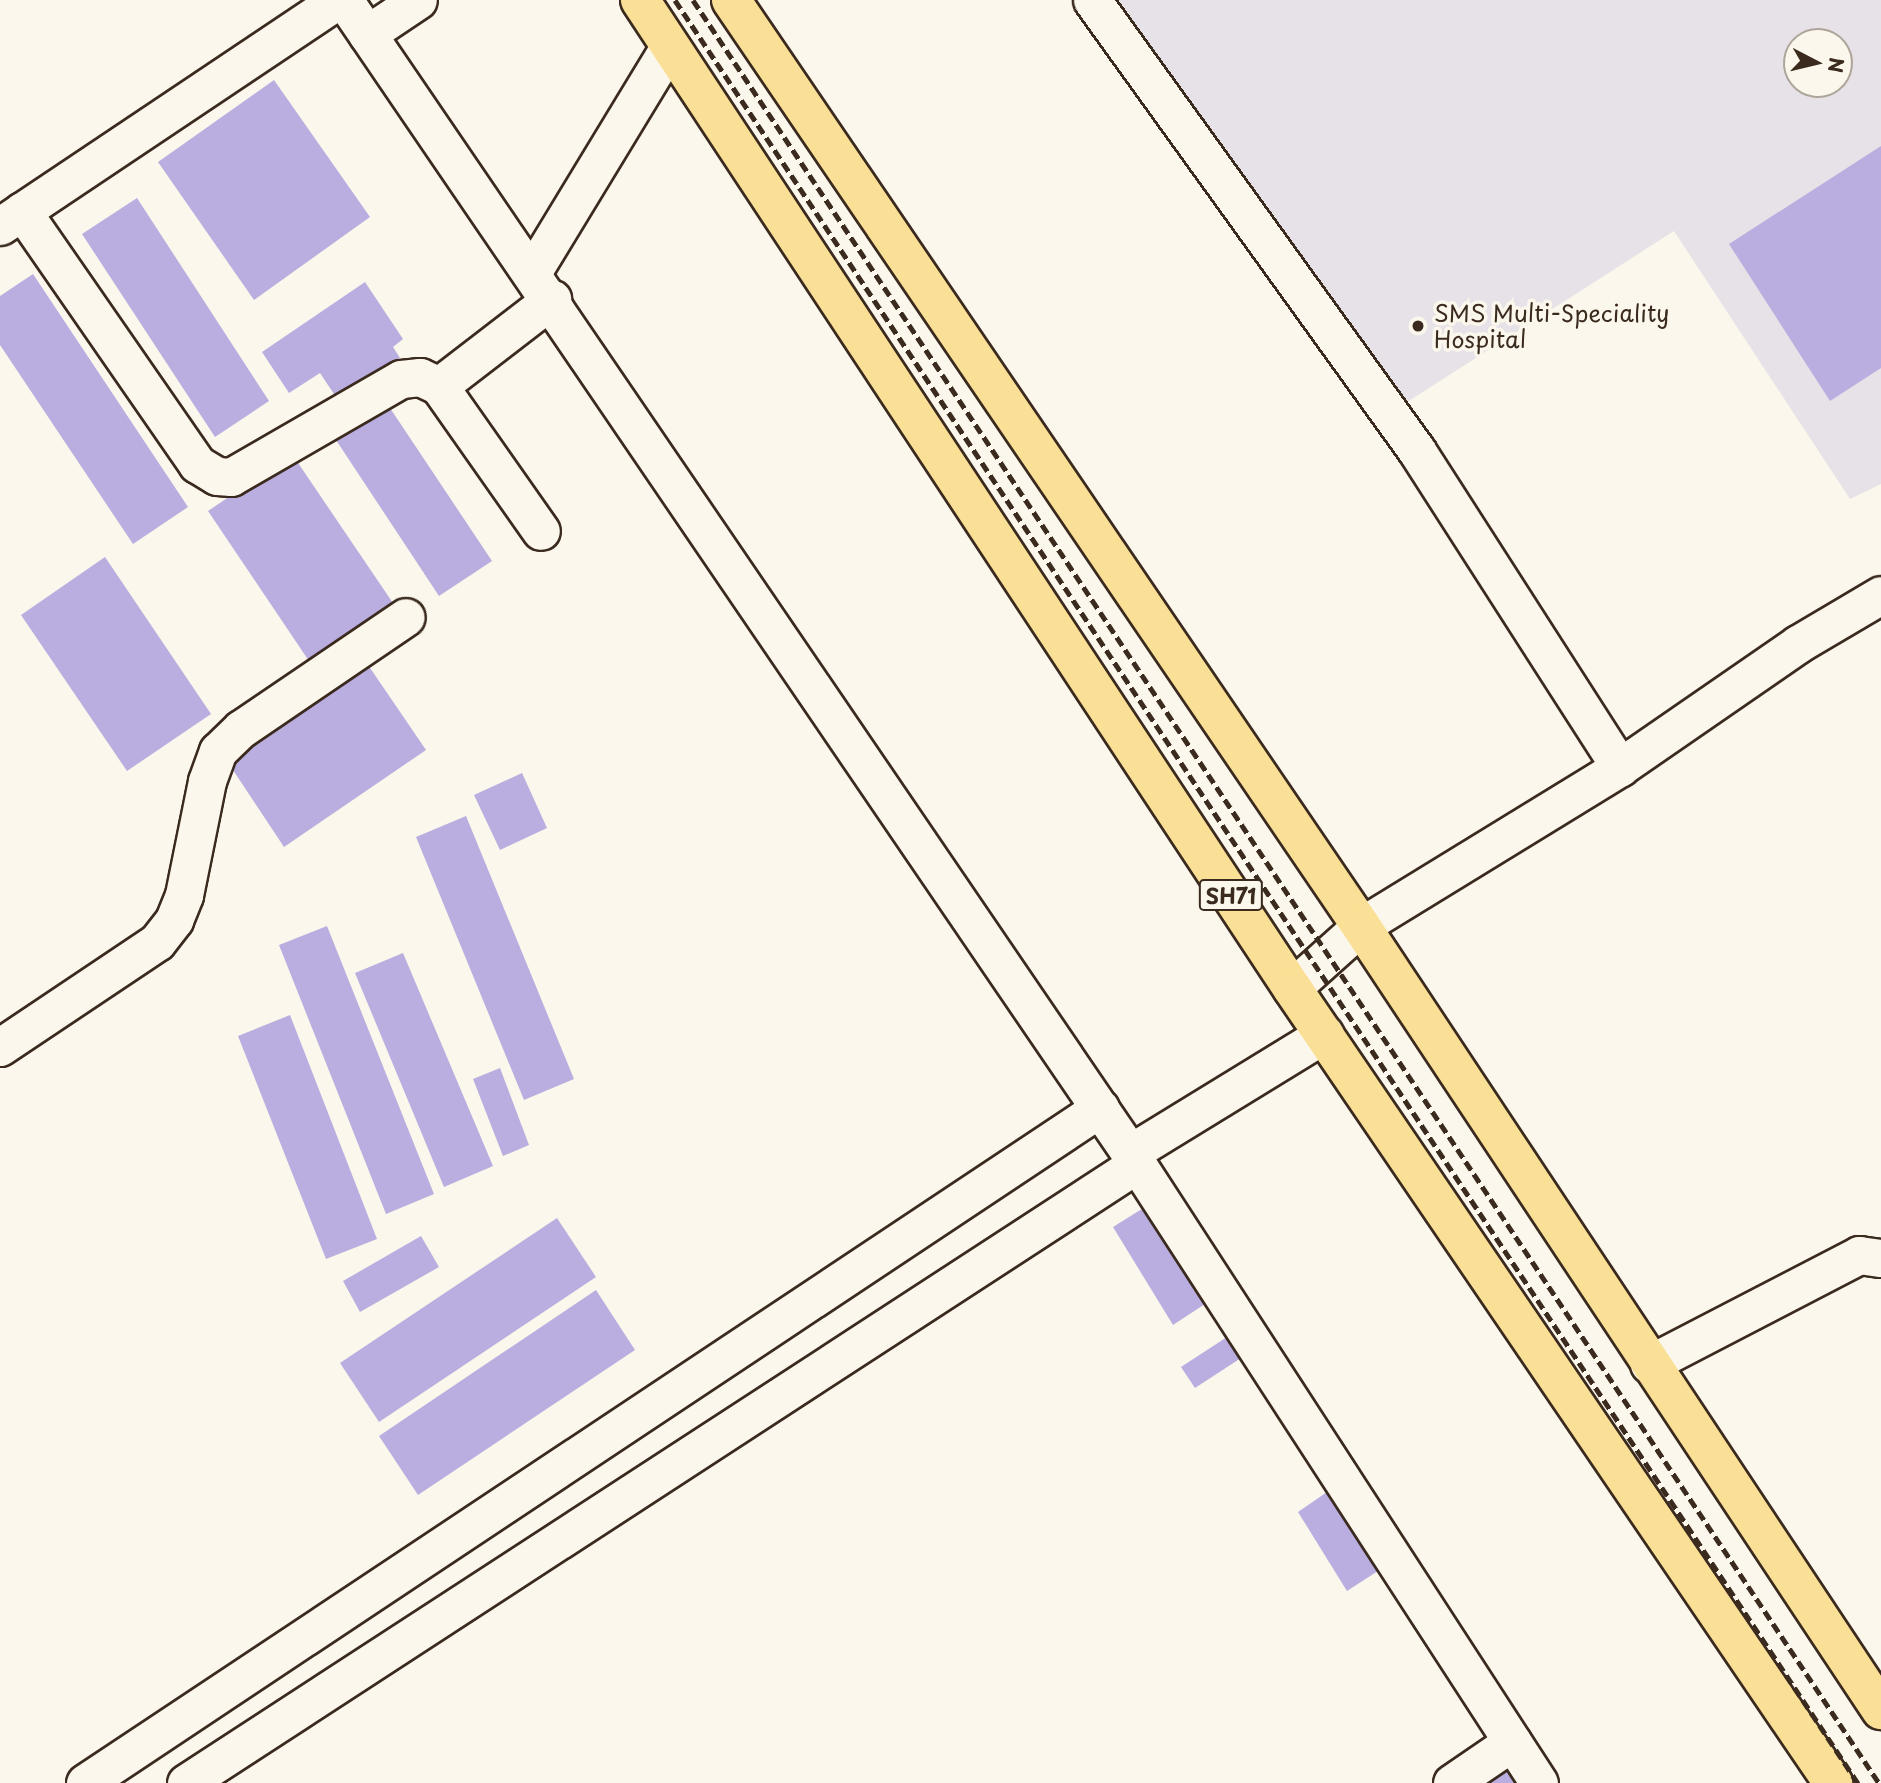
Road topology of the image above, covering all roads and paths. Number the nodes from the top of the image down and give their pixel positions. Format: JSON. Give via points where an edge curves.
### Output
{"nodes":[{"id":1,"x":338,"y":0,"type":"edge"},
{"id":2,"x":344,"y":0,"type":"edge"},
{"id":3,"x":418,"y":0,"type":"edge"},
{"id":4,"x":640,"y":0,"type":"edge"},
{"id":5,"x":731,"y":0,"type":"edge"},
{"id":6,"x":1092,"y":0,"type":"edge"},
{"id":7,"x":367,"y":34,"type":"junction"},
{"id":8,"x":670,"y":46,"type":"junction"},
{"id":9,"x":11,"y":219,"type":"edge"},
{"id":10,"x":542,"y":285,"type":"junction"},
{"id":11,"x":439,"y":386,"type":"junction"},
{"id":12,"x":541,"y":531,"type":"dead end"},
{"id":13,"x":1881,"y":595,"type":"edge"},
{"id":14,"x":406,"y":617,"type":"dead end"},
{"id":15,"x":1620,"y":767,"type":"junction"},
{"id":16,"x":1361,"y":926,"type":"junction"},
{"id":17,"x":1292,"y":988,"type":"junction"},
{"id":18,"x":1324,"y":1034,"type":"junction"},
{"id":19,"x":0,"y":1047,"type":"edge"},
{"id":20,"x":1100,"y":1108,"type":"junction"},
{"id":21,"x":1133,"y":1158,"type":"junction"},
{"id":22,"x":1881,"y":1258,"type":"edge"},
{"id":23,"x":1648,"y":1364,"type":"junction"},
{"id":24,"x":1876,"y":1690,"type":"edge"},
{"id":25,"x":1512,"y":1742,"type":"junction"},
{"id":26,"x":85,"y":1783,"type":"edge"},
{"id":27,"x":186,"y":1783,"type":"edge"},
{"id":28,"x":1452,"y":1783,"type":"edge"},
{"id":29,"x":1539,"y":1783,"type":"edge"},
{"id":30,"x":1833,"y":1783,"type":"edge"}],
"edges":[{"from":1,"to":9,"type":"street"},
{"from":2,"to":7,"type":"street"},
{"from":3,"to":7,"type":"street"},
{"from":4,"to":8,"type":"main road","number":"SH71"},
{"from":5,"to":16,"type":"main road"},
{"from":6,"to":15,"type":"street","via":[[1417,451]]},
{"from":7,"to":10,"type":"street"},
{"from":8,"to":10,"type":"street"},
{"from":8,"to":17,"type":"main road","number":"SH71"},
{"from":9,"to":11,"type":"street","via":[[197,464],[217,476],[231,477],[401,379],[419,377]]},
{"from":10,"to":11,"type":"street"},
{"from":10,"to":20,"type":"street"},
{"from":11,"to":12,"type":"street"},
{"from":13,"to":15,"type":"street","via":[[1798,644]]},
{"from":14,"to":19,"type":"street","via":[[241,729],[218,751],[207,781],[184,895],[166,931],[157,942]]},
{"from":15,"to":16,"type":"street"},
{"from":16,"to":17,"type":"street"},
{"from":16,"to":23,"type":"main road"},
{"from":17,"to":18,"type":"main road","number":"SH71"},
{"from":18,"to":21,"type":"street"},
{"from":18,"to":30,"type":"main road","number":"SH71"},
{"from":20,"to":21,"type":"street"},
{"from":20,"to":26,"type":"street"},
{"from":21,"to":25,"type":"street"},
{"from":21,"to":27,"type":"street"},
{"from":22,"to":23,"type":"street","via":[[1859,1255]]},
{"from":23,"to":24,"type":"main road"},
{"from":25,"to":28,"type":"street"},
{"from":25,"to":29,"type":"street"}]}
